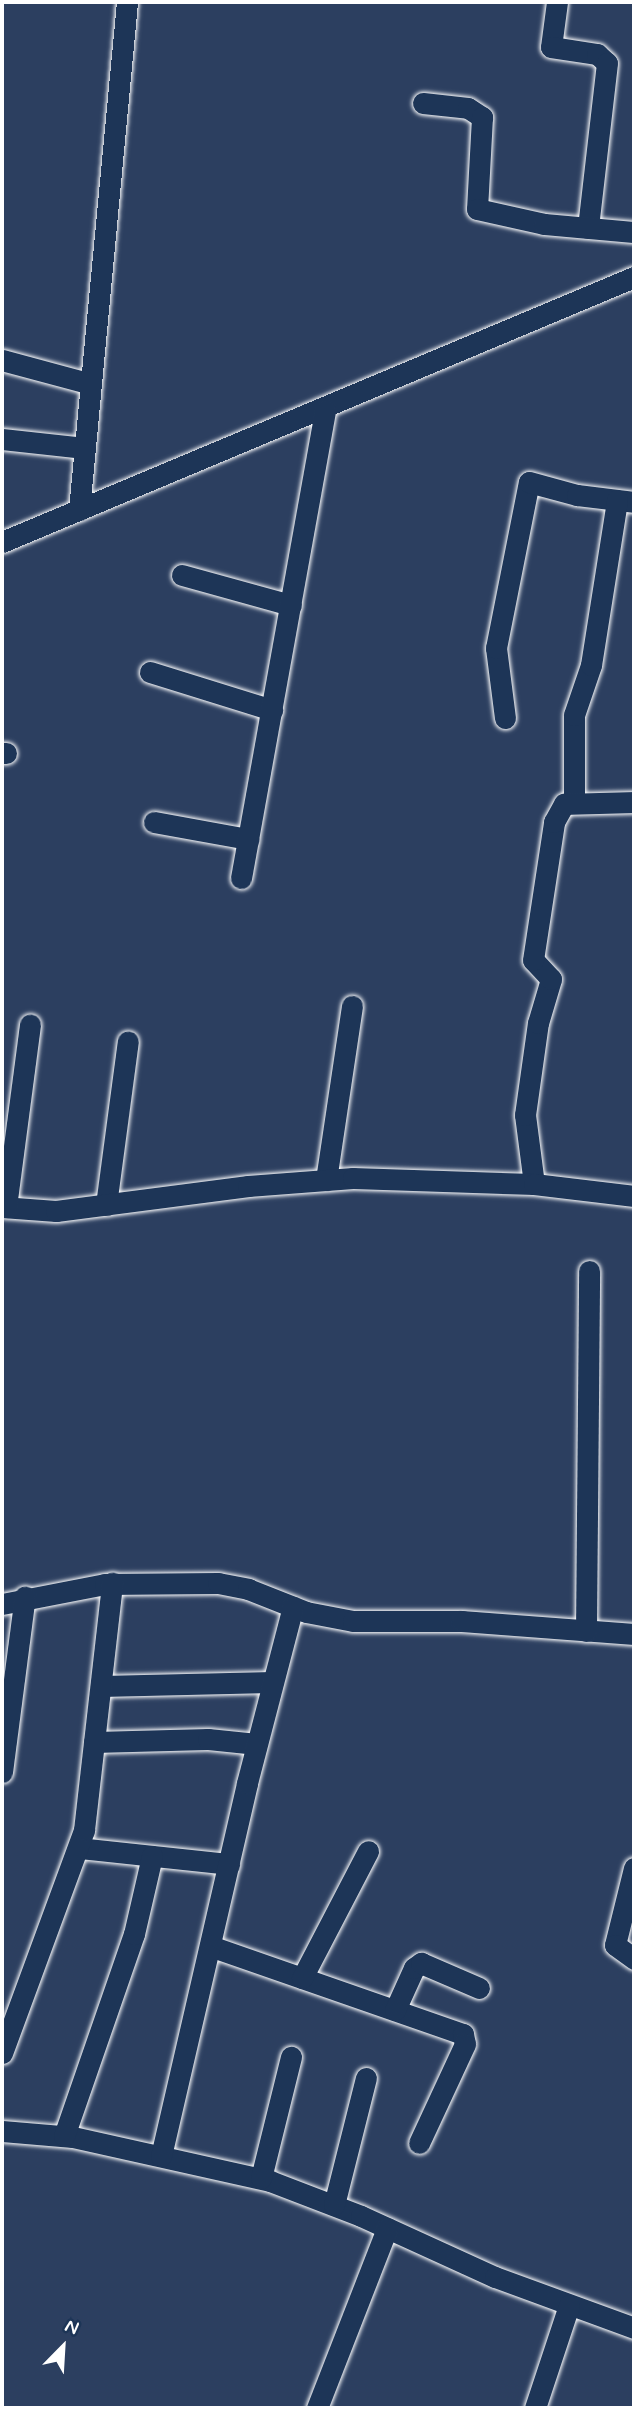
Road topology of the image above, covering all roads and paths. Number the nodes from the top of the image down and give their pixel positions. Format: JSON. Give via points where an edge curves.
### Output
{"nodes":[{"id":1,"x":127,"y":2,"type":"edge"},
{"id":2,"x":557,"y":2,"type":"edge"},
{"id":3,"x":424,"y":103,"type":"dead end"},
{"id":4,"x":588,"y":228,"type":"junction"},
{"id":5,"x":634,"y":232,"type":"edge"},
{"id":6,"x":634,"y":277,"type":"edge"},
{"id":7,"x":2,"y":360,"type":"edge"},
{"id":8,"x":91,"y":384,"type":"junction"},
{"id":9,"x":326,"y":410,"type":"junction"},
{"id":10,"x":2,"y":439,"type":"edge"},
{"id":11,"x":85,"y":448,"type":"junction"},
{"id":12,"x":625,"y":501,"type":"edge"},
{"id":13,"x":79,"y":510,"type":"junction"},
{"id":14,"x":2,"y":542,"type":"edge"},
{"id":15,"x":182,"y":575,"type":"dead end"},
{"id":16,"x":291,"y":605,"type":"junction"},
{"id":17,"x":150,"y":672,"type":"dead end"},
{"id":18,"x":272,"y":710,"type":"junction"},
{"id":19,"x":505,"y":718,"type":"dead end"},
{"id":20,"x":574,"y":802,"type":"junction"},
{"id":21,"x":634,"y":802,"type":"edge"},
{"id":22,"x":154,"y":822,"type":"dead end"},
{"id":23,"x":248,"y":839,"type":"junction"},
{"id":24,"x":241,"y":878,"type":"dead end"},
{"id":25,"x":352,"y":1006,"type":"dead end"},
{"id":26,"x":30,"y":1025,"type":"dead end"},
{"id":27,"x":128,"y":1041,"type":"dead end"},
{"id":28,"x":10,"y":1093,"type":"edge"},
{"id":29,"x":326,"y":1180,"type":"junction"},
{"id":30,"x":534,"y":1184,"type":"junction"},
{"id":31,"x":634,"y":1196,"type":"edge"},
{"id":32,"x":106,"y":1205,"type":"junction"},
{"id":33,"x":4,"y":1207,"type":"edge"},
{"id":34,"x":589,"y":1271,"type":"dead end"},
{"id":35,"x":112,"y":1583,"type":"junction"},
{"id":36,"x":25,"y":1596,"type":"junction"},
{"id":37,"x":2,"y":1604,"type":"edge"},
{"id":38,"x":293,"y":1606,"type":"junction"},
{"id":39,"x":586,"y":1631,"type":"junction"},
{"id":40,"x":634,"y":1634,"type":"edge"},
{"id":41,"x":272,"y":1682,"type":"junction"},
{"id":42,"x":101,"y":1686,"type":"junction"},
{"id":43,"x":94,"y":1742,"type":"junction"},
{"id":44,"x":257,"y":1744,"type":"junction"},
{"id":45,"x":2,"y":1772,"type":"edge"},
{"id":46,"x":79,"y":1848,"type":"junction"},
{"id":47,"x":368,"y":1851,"type":"dead end"},
{"id":48,"x":152,"y":1856,"type":"junction"},
{"id":49,"x":229,"y":1864,"type":"junction"},
{"id":50,"x":634,"y":1868,"type":"edge"},
{"id":51,"x":210,"y":1946,"type":"junction"},
{"id":52,"x":634,"y":1959,"type":"edge"},
{"id":53,"x":302,"y":1978,"type":"junction"},
{"id":54,"x":479,"y":1988,"type":"dead end"},
{"id":55,"x":395,"y":2010,"type":"junction"},
{"id":56,"x":2,"y":2053,"type":"edge"},
{"id":57,"x":291,"y":2057,"type":"dead end"},
{"id":58,"x":366,"y":2078,"type":"dead end"},
{"id":59,"x":2,"y":2132,"type":"edge"},
{"id":60,"x":64,"y":2136,"type":"junction"},
{"id":61,"x":419,"y":2143,"type":"dead end"},
{"id":62,"x":161,"y":2156,"type":"junction"},
{"id":63,"x":261,"y":2178,"type":"junction"},
{"id":64,"x":334,"y":2204,"type":"junction"},
{"id":65,"x":387,"y":2228,"type":"junction"},
{"id":66,"x":569,"y":2305,"type":"junction"},
{"id":67,"x":634,"y":2328,"type":"edge"},
{"id":68,"x":317,"y":2408,"type":"edge"},
{"id":69,"x":535,"y":2408,"type":"edge"}],
"edges":[{"from":1,"to":8,"type":"street"},
{"from":2,"to":4,"type":"street","via":[[551,47],[597,54],[607,62]]},
{"from":3,"to":4,"type":"street","via":[[468,108],[482,117],[477,209]]},
{"from":4,"to":5,"type":"street"},
{"from":6,"to":9,"type":"street"},
{"from":7,"to":8,"type":"street"},
{"from":8,"to":11,"type":"street"},
{"from":9,"to":13,"type":"street"},
{"from":9,"to":16,"type":"street"},
{"from":10,"to":11,"type":"street"},
{"from":11,"to":13,"type":"street"},
{"from":12,"to":19,"type":"street","via":[[577,495],[535,481],[527,486],[496,648]]},
{"from":12,"to":20,"type":"street","via":[[591,665],[574,715]]},
{"from":13,"to":14,"type":"street"},
{"from":15,"to":16,"type":"street"},
{"from":16,"to":18,"type":"street"},
{"from":17,"to":18,"type":"street"},
{"from":18,"to":23,"type":"street"},
{"from":20,"to":21,"type":"street"},
{"from":20,"to":30,"type":"street","via":[[558,809],[554,822],[533,960],[551,979],[538,1023],[525,1115]]},
{"from":22,"to":23,"type":"street"},
{"from":23,"to":24,"type":"street"},
{"from":25,"to":29,"type":"street"},
{"from":26,"to":28,"type":"street"},
{"from":27,"to":32,"type":"street"},
{"from":28,"to":33,"type":"street"},
{"from":29,"to":30,"type":"street"},
{"from":29,"to":32,"type":"street"},
{"from":30,"to":31,"type":"street"},
{"from":32,"to":33,"type":"street","via":[[56,1211]]},
{"from":34,"to":39,"type":"street"},
{"from":35,"to":36,"type":"street"},
{"from":35,"to":38,"type":"street","via":[[218,1583],[248,1588]]},
{"from":35,"to":42,"type":"street"},
{"from":36,"to":37,"type":"street"},
{"from":36,"to":45,"type":"street"},
{"from":38,"to":39,"type":"street","via":[[353,1621],[462,1621]]},
{"from":38,"to":41,"type":"street"},
{"from":39,"to":40,"type":"street"},
{"from":41,"to":42,"type":"street"},
{"from":41,"to":44,"type":"street"},
{"from":42,"to":43,"type":"street"},
{"from":43,"to":44,"type":"street","via":[[208,1739]]},
{"from":43,"to":46,"type":"street"},
{"from":44,"to":49,"type":"street"},
{"from":46,"to":48,"type":"street"},
{"from":46,"to":56,"type":"street"},
{"from":47,"to":53,"type":"street"},
{"from":48,"to":49,"type":"street"},
{"from":48,"to":60,"type":"street","via":[[126,1958]]},
{"from":49,"to":51,"type":"street"},
{"from":50,"to":52,"type":"street","via":[[615,1945]]},
{"from":51,"to":53,"type":"street"},
{"from":51,"to":62,"type":"street"},
{"from":53,"to":55,"type":"street"},
{"from":54,"to":55,"type":"street","via":[[421,1963],[414,1968]]},
{"from":55,"to":61,"type":"street","via":[[458,2031],[465,2038]]},
{"from":57,"to":63,"type":"street"},
{"from":58,"to":64,"type":"street"},
{"from":59,"to":60,"type":"street"},
{"from":60,"to":62,"type":"street"},
{"from":62,"to":63,"type":"street"},
{"from":63,"to":64,"type":"street"},
{"from":64,"to":65,"type":"street"},
{"from":65,"to":66,"type":"street"},
{"from":65,"to":68,"type":"street"},
{"from":66,"to":67,"type":"street"},
{"from":66,"to":69,"type":"street"}]}
